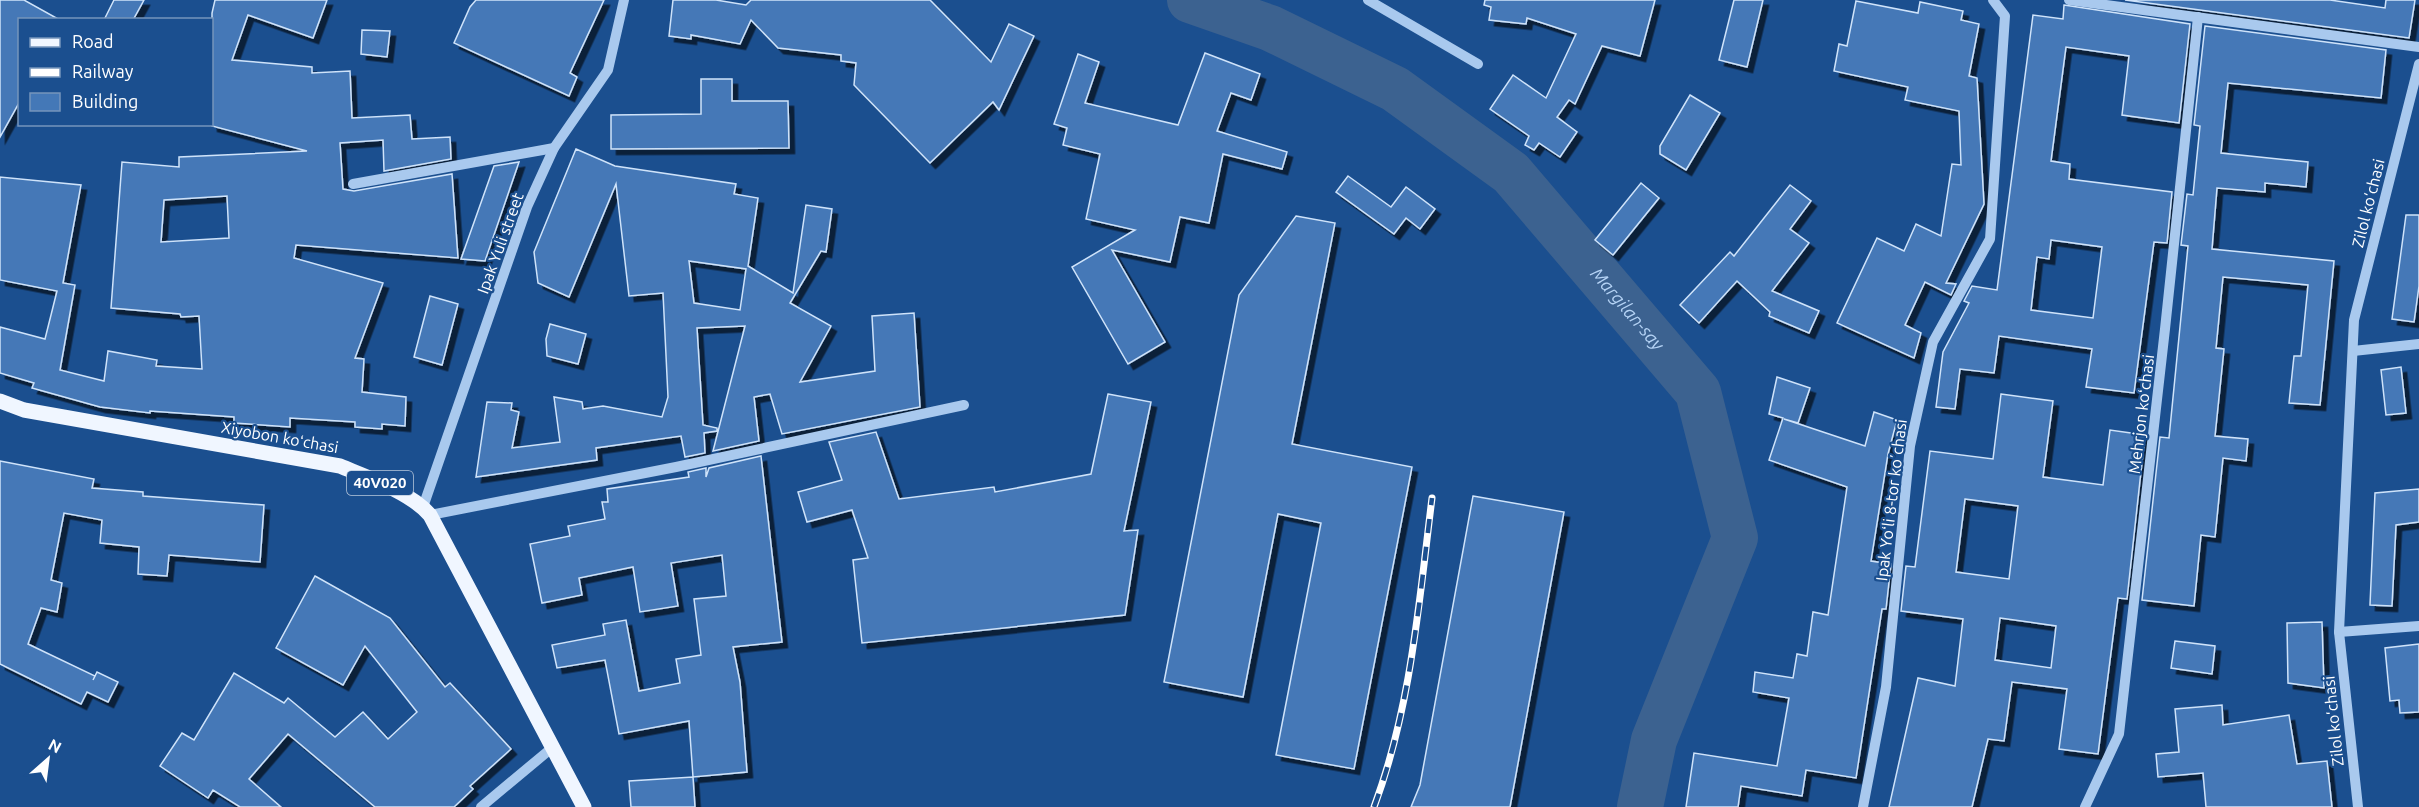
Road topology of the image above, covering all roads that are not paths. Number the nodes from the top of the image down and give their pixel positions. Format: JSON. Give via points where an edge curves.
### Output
{"nodes":[{"id":1,"x":624,"y":0,"type":"edge"},
{"id":2,"x":1368,"y":0,"type":"edge"},
{"id":3,"x":1994,"y":0,"type":"edge"},
{"id":4,"x":2069,"y":0,"type":"edge"},
{"id":5,"x":2198,"y":17,"type":"junction"},
{"id":6,"x":2419,"y":47,"type":"edge"},
{"id":7,"x":1478,"y":63,"type":"dead end"},
{"id":8,"x":2419,"y":64,"type":"edge"},
{"id":9,"x":554,"y":148,"type":"junction"},
{"id":10,"x":353,"y":184,"type":"dead end"},
{"id":11,"x":2419,"y":344,"type":"edge"},
{"id":12,"x":2353,"y":351,"type":"junction"},
{"id":13,"x":0,"y":401,"type":"edge"},
{"id":14,"x":964,"y":405,"type":"dead end"},
{"id":15,"x":427,"y":511,"type":"junction"},
{"id":16,"x":2419,"y":626,"type":"edge"},
{"id":17,"x":2339,"y":632,"type":"junction"},
{"id":18,"x":553,"y":747,"type":"junction"},
{"id":19,"x":481,"y":807,"type":"edge"},
{"id":20,"x":584,"y":807,"type":"edge"},
{"id":21,"x":1863,"y":807,"type":"edge"},
{"id":22,"x":2085,"y":807,"type":"edge"},
{"id":23,"x":2358,"y":807,"type":"edge"}],
"edges":[{"from":1,"to":9,"type":"street","name":"Ipak Yuli street","via":[[608,70]]},
{"from":2,"to":7,"type":"street"},
{"from":3,"to":21,"type":"street","name":"Ipak Yoʻli 8-tor koʼchasi","via":[[2006,16],[1990,239],[1933,342],[1910,446],[1886,687]]},
{"from":4,"to":5,"type":"street"},
{"from":5,"to":6,"type":"street"},
{"from":5,"to":22,"type":"street","name":"Mehrjon koʻchasi","via":[[2119,734]]},
{"from":8,"to":12,"type":"street","name":"Zilol ko‘chasi","via":[[2354,320]]},
{"from":9,"to":10,"type":"street"},
{"from":9,"to":15,"type":"street","name":"Ipak Yuli street","via":[[527,207]]},
{"from":11,"to":12,"type":"street"},
{"from":12,"to":17,"type":"street","name":"Zilol ko‘chasi"},
{"from":13,"to":15,"type":"main road","name":"Xiyobon koʻchasi","number":"40V020","via":[[24,410],[340,466],[382,483]]},
{"from":14,"to":15,"type":"street","via":[[676,467]]},
{"from":15,"to":18,"type":"main road"},
{"from":16,"to":17,"type":"street"},
{"from":17,"to":23,"type":"street","name":"Zilol ko‘chasi"},
{"from":18,"to":19,"type":"street"},
{"from":18,"to":20,"type":"main road"}]}
